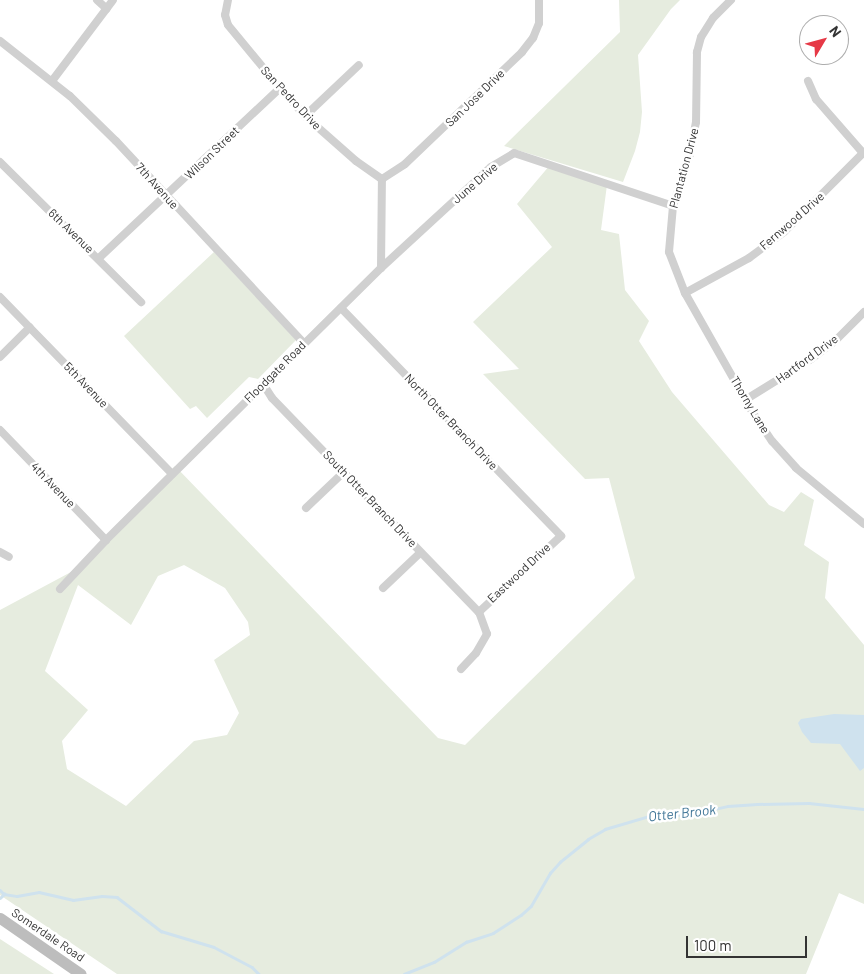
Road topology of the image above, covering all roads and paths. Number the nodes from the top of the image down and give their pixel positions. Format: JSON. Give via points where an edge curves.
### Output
{"nodes":[{"id":1,"x":97,"y":0,"type":"edge"},
{"id":2,"x":114,"y":0,"type":"edge"},
{"id":3,"x":228,"y":0,"type":"edge"},
{"id":4,"x":540,"y":0,"type":"edge"},
{"id":5,"x":731,"y":0,"type":"edge"},
{"id":6,"x":107,"y":9,"type":"junction"},
{"id":7,"x":0,"y":41,"type":"edge"},
{"id":8,"x":359,"y":65,"type":"dead end"},
{"id":9,"x":52,"y":81,"type":"junction"},
{"id":10,"x":808,"y":81,"type":"dead end"},
{"id":11,"x":280,"y":88,"type":"junction"},
{"id":12,"x":305,"y":116,"type":"junction"},
{"id":13,"x":863,"y":152,"type":"edge"},
{"id":14,"x":0,"y":162,"type":"edge"},
{"id":15,"x":382,"y":179,"type":"junction"},
{"id":16,"x":166,"y":196,"type":"junction"},
{"id":17,"x":673,"y":206,"type":"junction"},
{"id":18,"x":99,"y":258,"type":"junction"},
{"id":19,"x":671,"y":258,"type":"joint"},
{"id":20,"x":381,"y":268,"type":"junction"},
{"id":21,"x":685,"y":293,"type":"junction"},
{"id":22,"x":0,"y":297,"type":"edge"},
{"id":23,"x":142,"y":302,"type":"dead end"},
{"id":24,"x":341,"y":308,"type":"junction"},
{"id":25,"x":864,"y":312,"type":"edge"},
{"id":26,"x":30,"y":327,"type":"junction"},
{"id":27,"x":304,"y":343,"type":"junction"},
{"id":28,"x":0,"y":357,"type":"edge"},
{"id":29,"x":263,"y":384,"type":"junction"},
{"id":30,"x":745,"y":400,"type":"junction"},
{"id":31,"x":0,"y":430,"type":"edge"},
{"id":32,"x":344,"y":472,"type":"junction"},
{"id":33,"x":172,"y":474,"type":"junction"},
{"id":34,"x":306,"y":508,"type":"dead end"},
{"id":35,"x":864,"y":524,"type":"edge"},
{"id":36,"x":561,"y":536,"type":"joint"},
{"id":37,"x":106,"y":540,"type":"junction"},
{"id":38,"x":0,"y":552,"type":"edge"},
{"id":39,"x":420,"y":553,"type":"junction"},
{"id":40,"x":8,"y":558,"type":"dead end"},
{"id":41,"x":383,"y":588,"type":"dead end"},
{"id":42,"x":60,"y":589,"type":"dead end"},
{"id":43,"x":479,"y":612,"type":"junction"},
{"id":44,"x":462,"y":668,"type":"dead end"},
{"id":45,"x":0,"y":918,"type":"edge"},
{"id":46,"x":81,"y":974,"type":"edge"}],
"edges":[{"from":1,"to":6,"type":"street"},
{"from":2,"to":6,"type":"street"},
{"from":3,"to":11,"type":"street","name":"San Pedro Drive","via":[[225,14],[228,25]]},
{"from":4,"to":15,"type":"street","name":"San Jose Drive","via":[[539,24],[522,52],[405,164]]},
{"from":5,"to":17,"type":"street","name":"Plantation Drive","via":[[713,18],[701,37],[697,52],[696,122],[690,154]]},
{"from":6,"to":9,"type":"street"},
{"from":7,"to":9,"type":"street","name":"7th Avenue"},
{"from":8,"to":12,"type":"street"},
{"from":9,"to":16,"type":"street","name":"7th Avenue","via":[[116,141]]},
{"from":10,"to":13,"type":"street","via":[[816,99]]},
{"from":11,"to":12,"type":"street","name":"San Pedro Drive"},
{"from":11,"to":16,"type":"street","name":"Wilson Street"},
{"from":12,"to":15,"type":"street","name":"San Pedro Drive","via":[[356,161]]},
{"from":13,"to":21,"type":"street","name":"Fernwood Drive","via":[[784,232],[749,258]]},
{"from":14,"to":18,"type":"street","name":"6th Avenue"},
{"from":15,"to":20,"type":"street"},
{"from":16,"to":18,"type":"street","name":"Wilson Street"},
{"from":16,"to":27,"type":"street","name":"7th Avenue"},
{"from":17,"to":19,"type":"street","name":"Plantation Drive"},
{"from":17,"to":20,"type":"street","name":"June Drive","via":[[514,154],[492,167]]},
{"from":18,"to":23,"type":"street","name":"6th Avenue"},
{"from":19,"to":21,"type":"street","name":"Thorny Lane"},
{"from":20,"to":24,"type":"street","name":"Floodgate Road"},
{"from":21,"to":30,"type":"street","name":"Thorny Lane"},
{"from":22,"to":26,"type":"street","name":"5th Avenue"},
{"from":24,"to":27,"type":"street","name":"Floodgate Road"},
{"from":24,"to":36,"type":"street","name":"North Otter Branch Drive"},
{"from":25,"to":30,"type":"street","name":"Hartford Drive","via":[[812,359]]},
{"from":26,"to":28,"type":"street"},
{"from":26,"to":33,"type":"street","name":"5th Avenue"},
{"from":27,"to":29,"type":"street","name":"Floodgate Road"},
{"from":29,"to":32,"type":"street","name":"South Otter Branch Drive","via":[[272,398]]},
{"from":29,"to":33,"type":"street","name":"Floodgate Road"},
{"from":30,"to":35,"type":"street","name":"Thorny Lane","via":[[772,441],[796,468]]},
{"from":31,"to":37,"type":"street","name":"4th Avenue"},
{"from":32,"to":34,"type":"street"},
{"from":32,"to":39,"type":"street","name":"South Otter Branch Drive"},
{"from":33,"to":37,"type":"street","name":"Floodgate Road"},
{"from":36,"to":43,"type":"street","name":"Eastwood Drive"},
{"from":37,"to":42,"type":"street","name":"Floodgate Road"},
{"from":38,"to":40,"type":"street"},
{"from":39,"to":41,"type":"street"},
{"from":39,"to":43,"type":"street","name":"South Otter Branch Drive"},
{"from":43,"to":44,"type":"street","via":[[487,634]]},
{"from":45,"to":46,"type":"main road","name":"Somerdale Road"}]}
